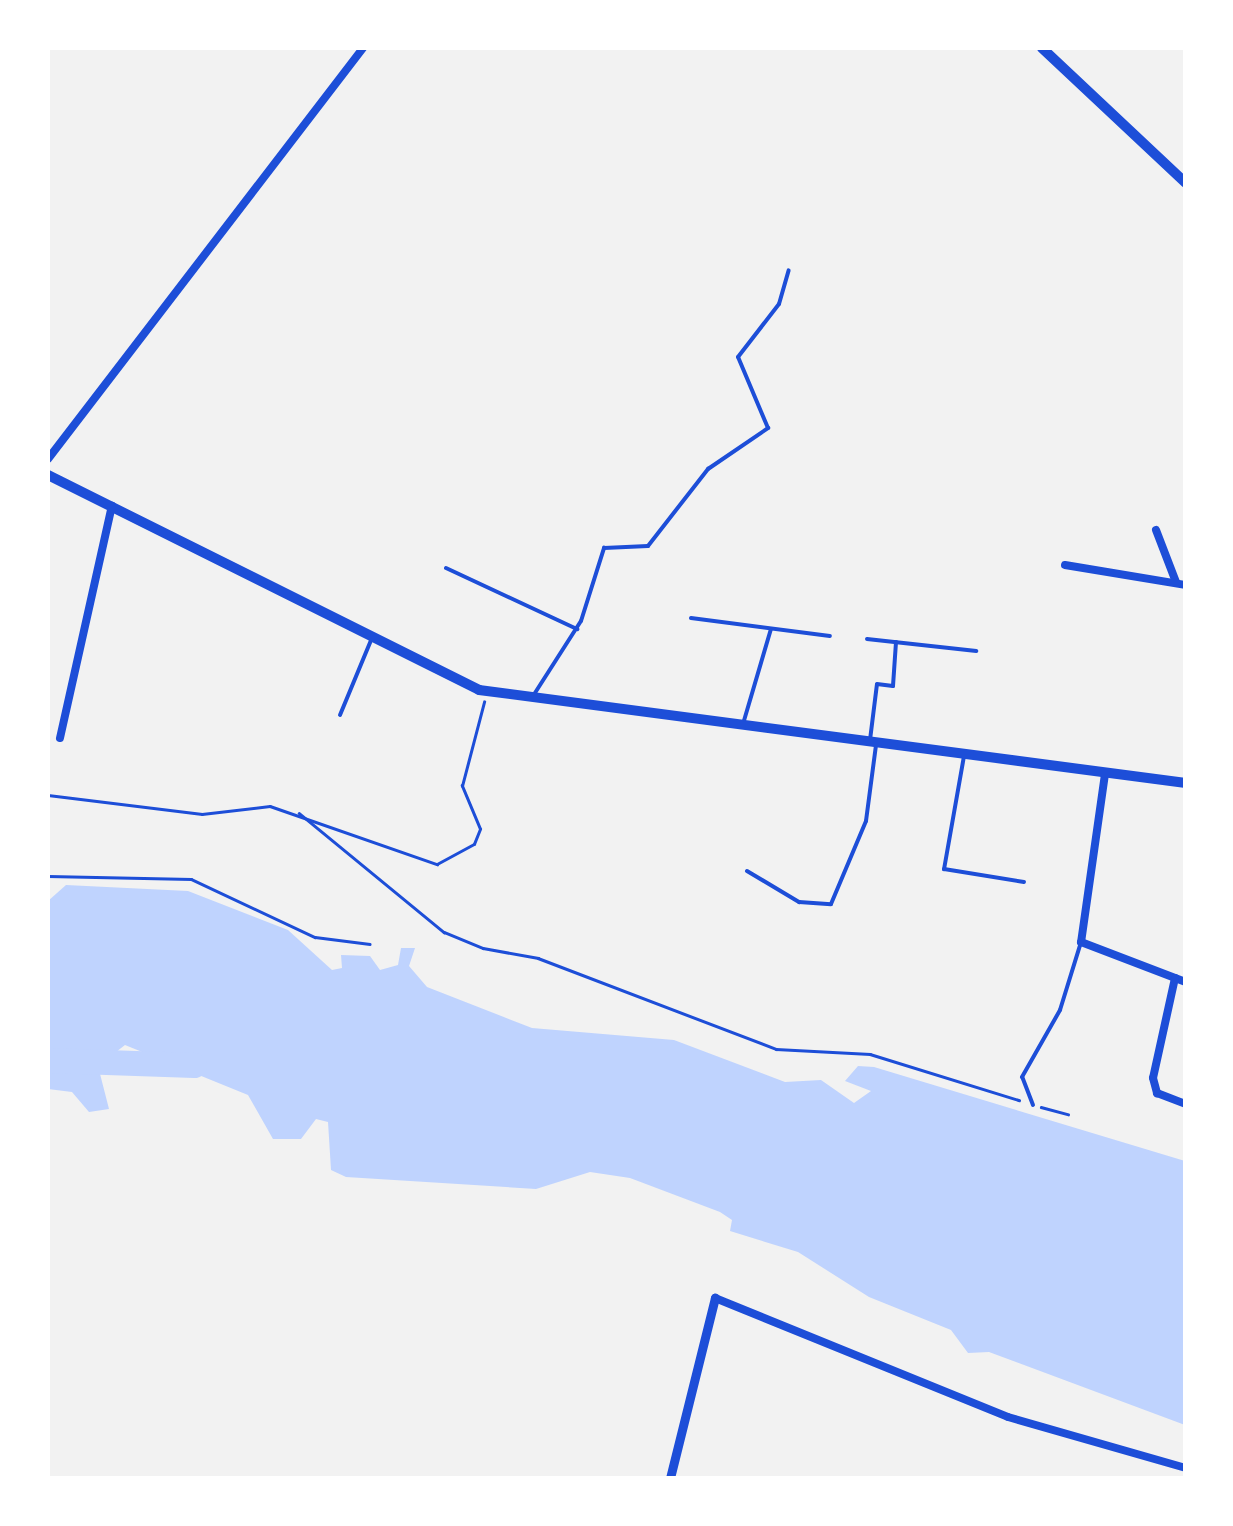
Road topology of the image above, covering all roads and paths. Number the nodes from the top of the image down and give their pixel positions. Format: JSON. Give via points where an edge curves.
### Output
{"nodes":[{"id":1,"x":363,"y":48,"type":"edge"},
{"id":2,"x":1042,"y":48,"type":"edge"},
{"id":3,"x":1186,"y":182,"type":"edge"},
{"id":4,"x":789,"y":270,"type":"dead end"},
{"id":5,"x":48,"y":459,"type":"edge"},
{"id":6,"x":48,"y":475,"type":"edge"},
{"id":7,"x":112,"y":506,"type":"junction"},
{"id":8,"x":1156,"y":530,"type":"dead end"},
{"id":9,"x":1064,"y":566,"type":"dead end"},
{"id":10,"x":446,"y":568,"type":"dead end"},
{"id":11,"x":1181,"y":583,"type":"edge"},
{"id":12,"x":691,"y":618,"type":"dead end"},
{"id":13,"x":577,"y":628,"type":"junction"},
{"id":14,"x":772,"y":629,"type":"junction"},
{"id":15,"x":830,"y":636,"type":"dead end"},
{"id":16,"x":371,"y":640,"type":"junction"},
{"id":17,"x":867,"y":640,"type":"dead end"},
{"id":18,"x":896,"y":642,"type":"junction"},
{"id":19,"x":976,"y":651,"type":"dead end"},
{"id":20,"x":487,"y":691,"type":"junction"},
{"id":21,"x":531,"y":700,"type":"junction"},
{"id":22,"x":340,"y":715,"type":"dead end"},
{"id":23,"x":742,"y":729,"type":"junction"},
{"id":24,"x":60,"y":738,"type":"dead end"},
{"id":25,"x":872,"y":745,"type":"junction"},
{"id":26,"x":964,"y":756,"type":"junction"},
{"id":27,"x":1106,"y":774,"type":"junction"},
{"id":28,"x":1186,"y":782,"type":"edge"},
{"id":29,"x":48,"y":795,"type":"edge"},
{"id":30,"x":298,"y":813,"type":"junction"},
{"id":31,"x":747,"y":872,"type":"dead end"},
{"id":32,"x":48,"y":876,"type":"edge"},
{"id":33,"x":1024,"y":882,"type":"dead end"},
{"id":34,"x":1082,"y":942,"type":"junction"},
{"id":35,"x":370,"y":944,"type":"dead end"},
{"id":36,"x":1174,"y":978,"type":"junction"},
{"id":37,"x":1186,"y":982,"type":"edge"},
{"id":38,"x":1033,"y":1104,"type":"junction"},
{"id":39,"x":1186,"y":1104,"type":"edge"},
{"id":40,"x":1068,"y":1114,"type":"dead end"},
{"id":41,"x":715,"y":1298,"type":"joint"},
{"id":42,"x":1186,"y":1468,"type":"edge"},
{"id":43,"x":670,"y":1478,"type":"edge"}],
"edges":[{"from":1,"to":5,"type":"street"},
{"from":2,"to":3,"type":"main road"},
{"from":4,"to":13,"type":"lane","via":[[779,304],[738,357],[768,428],[708,469],[648,546],[604,548]]},
{"from":6,"to":7,"type":"main road"},
{"from":7,"to":16,"type":"main road"},
{"from":7,"to":24,"type":"street"},
{"from":8,"to":11,"type":"street"},
{"from":9,"to":11,"type":"street"},
{"from":10,"to":13,"type":"lane"},
{"from":12,"to":14,"type":"lane"},
{"from":13,"to":21,"type":"lane"},
{"from":14,"to":15,"type":"lane"},
{"from":14,"to":23,"type":"lane"},
{"from":16,"to":20,"type":"main road"},
{"from":16,"to":22,"type":"lane"},
{"from":17,"to":18,"type":"lane"},
{"from":18,"to":19,"type":"lane"},
{"from":18,"to":25,"type":"lane","via":[[892,686],[876,684]]},
{"from":20,"to":21,"type":"main road"},
{"from":20,"to":30,"type":"path","via":[[462,786],[480,829],[454,860],[408,857]]},
{"from":21,"to":23,"type":"main road"},
{"from":23,"to":25,"type":"main road"},
{"from":25,"to":26,"type":"main road"},
{"from":25,"to":31,"type":"lane","via":[[866,821],[831,904],[799,902]]},
{"from":26,"to":27,"type":"main road"},
{"from":26,"to":33,"type":"lane","via":[[944,869]]},
{"from":27,"to":28,"type":"main road"},
{"from":27,"to":34,"type":"street"},
{"from":29,"to":30,"type":"path","via":[[149,811]]},
{"from":30,"to":38,"type":"path","via":[[444,932],[483,948],[538,958],[776,1049],[870,1054]]},
{"from":32,"to":35,"type":"path","via":[[191,879],[315,937]]},
{"from":34,"to":36,"type":"street"},
{"from":34,"to":38,"type":"lane","via":[[1060,1010],[1022,1077]]},
{"from":36,"to":37,"type":"street"},
{"from":36,"to":39,"type":"street","via":[[1153,1078],[1157,1093]]},
{"from":38,"to":40,"type":"path"},
{"from":41,"to":42,"type":"street","via":[[1008,1417]]},
{"from":41,"to":43,"type":"street"}]}
